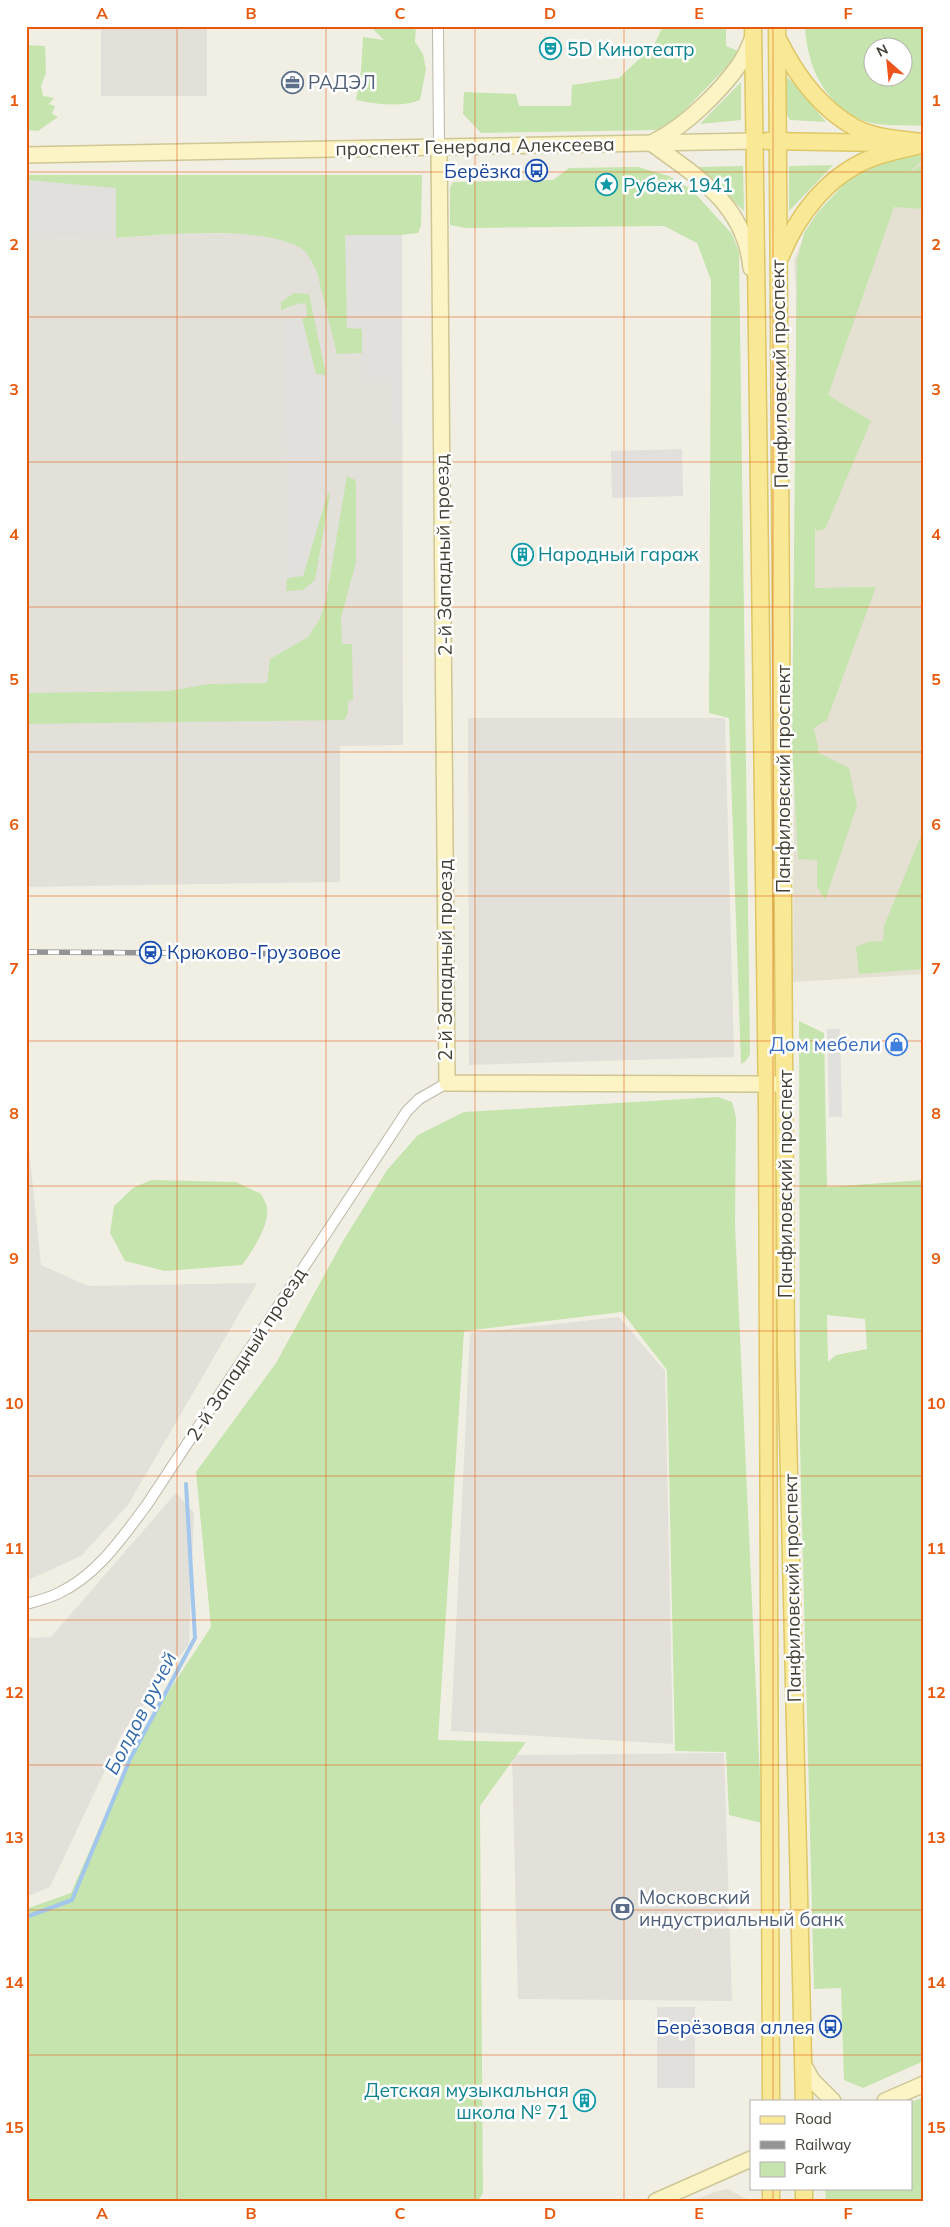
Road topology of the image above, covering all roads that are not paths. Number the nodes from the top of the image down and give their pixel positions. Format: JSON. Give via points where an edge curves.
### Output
{"nodes":[{"id":1,"x":438,"y":26,"type":"edge"},
{"id":2,"x":777,"y":31,"type":"edge"},
{"id":3,"x":753,"y":32,"type":"edge"},
{"id":4,"x":755,"y":141,"type":"junction"},
{"id":5,"x":778,"y":142,"type":"junction"},
{"id":6,"x":651,"y":143,"type":"junction"},
{"id":7,"x":924,"y":143,"type":"edge"},
{"id":8,"x":439,"y":146,"type":"junction"},
{"id":9,"x":26,"y":155,"type":"edge"},
{"id":10,"x":777,"y":265,"type":"junction"},
{"id":11,"x":757,"y":329,"type":"junction"},
{"id":12,"x":447,"y":1083,"type":"junction"},
{"id":13,"x":784,"y":1083,"type":"junction"},
{"id":14,"x":766,"y":1084,"type":"junction"},
{"id":15,"x":26,"y":1604,"type":"edge"},
{"id":16,"x":803,"y":2064,"type":"junction"},
{"id":17,"x":924,"y":2084,"type":"edge"},
{"id":18,"x":771,"y":2100,"type":"edge"},
{"id":19,"x":804,"y":2100,"type":"edge"},
{"id":20,"x":832,"y":2100,"type":"edge"},
{"id":21,"x":887,"y":2100,"type":"edge"},
{"id":22,"x":750,"y":2159,"type":"edge"},
{"id":23,"x":656,"y":2201,"type":"edge"}],
"edges":[{"from":1,"to":8,"type":"street","name":"2-й Западный проезд"},
{"from":2,"to":5,"type":"main road","name":"Панфиловский проспект"},
{"from":2,"to":7,"type":"main road","via":[[799,78],[825,105],[854,127],[885,137]]},
{"from":3,"to":4,"type":"main road","name":"Панфиловский проспект"},
{"from":3,"to":6,"type":"street","via":[[740,64],[727,80],[671,134]]},
{"from":4,"to":5,"type":"main road","name":"проспект Генерала Алексеева"},
{"from":4,"to":6,"type":"street","name":"проспект Генерала Алексеева"},
{"from":4,"to":11,"type":"main road","name":"Панфиловский проспект"},
{"from":5,"to":7,"type":"main road","name":"проспект Генерала Алексеева"},
{"from":5,"to":10,"type":"main road","name":"Панфиловский проспект"},
{"from":6,"to":8,"type":"street","name":"проспект Генерала Алексеева"},
{"from":6,"to":11,"type":"street","via":[[706,184],[733,212],[750,257]]},
{"from":7,"to":10,"type":"main road","via":[[867,160],[824,189],[791,230]]},
{"from":8,"to":9,"type":"street","name":"проспект Генерала Алексеева"},
{"from":8,"to":12,"type":"street","name":"2-й Западный проезд"},
{"from":10,"to":13,"type":"main road","name":"Панфиловский проспект"},
{"from":11,"to":14,"type":"main road","name":"Панфиловский проспект"},
{"from":12,"to":14,"type":"street","name":"2-й Западный проезд"},
{"from":12,"to":15,"type":"street","name":"2-й Западный проезд","via":[[419,1099],[407,1111],[152,1497],[105,1560],[59,1594]]},
{"from":13,"to":14,"type":"street","name":"2-й Западный проезд"},
{"from":13,"to":16,"type":"main road","name":"Панфиловский проспект","via":[[786,1350]]},
{"from":14,"to":18,"type":"main road","name":"Панфиловский проспект"},
{"from":16,"to":19,"type":"main road","name":"Панфиловский проспект"},
{"from":16,"to":20,"type":"street","via":[[812,2080]]},
{"from":17,"to":21,"type":"street"},
{"from":22,"to":23,"type":"street"}]}
